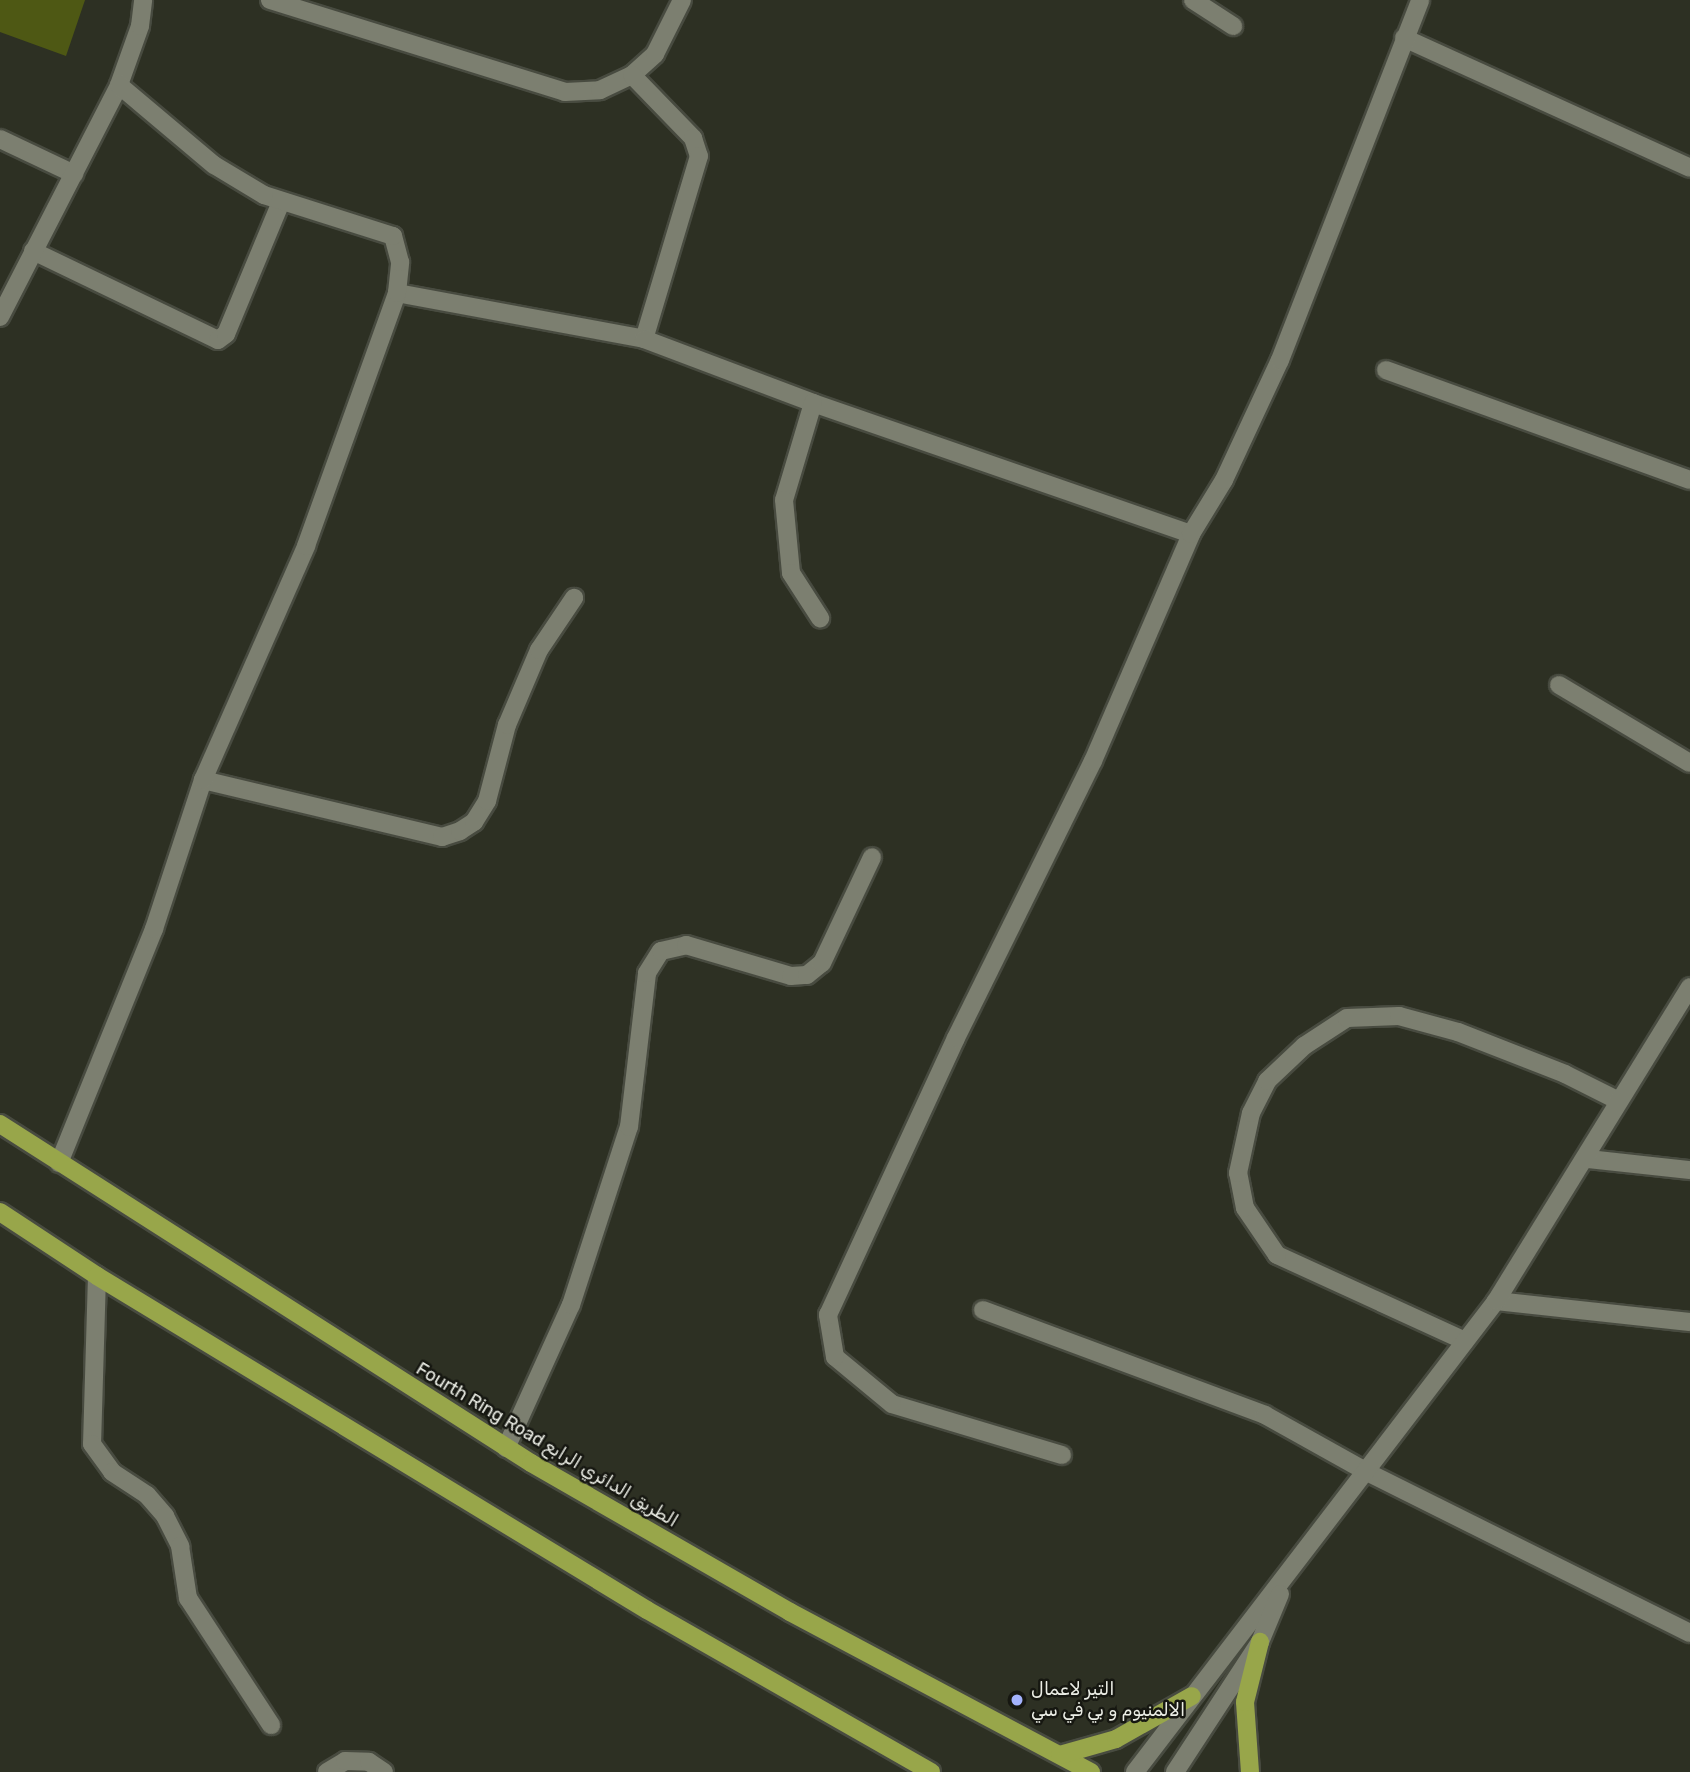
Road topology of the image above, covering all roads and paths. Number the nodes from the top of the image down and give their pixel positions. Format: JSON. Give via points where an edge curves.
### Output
{"nodes":[{"id":1,"x":143,"y":0,"type":"edge"},
{"id":2,"x":270,"y":0,"type":"edge"},
{"id":3,"x":682,"y":0,"type":"edge"},
{"id":4,"x":1193,"y":0,"type":"edge"},
{"id":5,"x":1420,"y":0,"type":"edge"},
{"id":6,"x":1233,"y":26,"type":"dead end"},
{"id":7,"x":1404,"y":38,"type":"junction"},
{"id":8,"x":632,"y":75,"type":"junction"},
{"id":9,"x":119,"y":85,"type":"junction"},
{"id":10,"x":0,"y":139,"type":"edge"},
{"id":11,"x":1690,"y":168,"type":"edge"},
{"id":12,"x":74,"y":174,"type":"junction"},
{"id":13,"x":282,"y":202,"type":"junction"},
{"id":14,"x":33,"y":251,"type":"junction"},
{"id":15,"x":397,"y":293,"type":"junction"},
{"id":16,"x":0,"y":317,"type":"edge"},
{"id":17,"x":643,"y":339,"type":"junction"},
{"id":18,"x":1386,"y":370,"type":"dead end"},
{"id":19,"x":813,"y":403,"type":"junction"},
{"id":20,"x":1690,"y":481,"type":"edge"},
{"id":21,"x":1191,"y":534,"type":"junction"},
{"id":22,"x":574,"y":598,"type":"dead end"},
{"id":23,"x":820,"y":618,"type":"dead end"},
{"id":24,"x":1559,"y":685,"type":"dead end"},
{"id":25,"x":1690,"y":763,"type":"edge"},
{"id":26,"x":203,"y":780,"type":"junction"},
{"id":27,"x":872,"y":857,"type":"dead end"},
{"id":28,"x":1690,"y":988,"type":"edge"},
{"id":29,"x":1619,"y":1101,"type":"junction"},
{"id":30,"x":0,"y":1124,"type":"edge"},
{"id":31,"x":1588,"y":1159,"type":"junction"},
{"id":32,"x":59,"y":1163,"type":"junction"},
{"id":33,"x":1690,"y":1170,"type":"edge"},
{"id":34,"x":0,"y":1212,"type":"edge"},
{"id":35,"x":97,"y":1276,"type":"junction"},
{"id":36,"x":1496,"y":1301,"type":"junction"},
{"id":37,"x":983,"y":1310,"type":"dead end"},
{"id":38,"x":1690,"y":1322,"type":"edge"},
{"id":39,"x":1465,"y":1341,"type":"junction"},
{"id":40,"x":506,"y":1448,"type":"junction"},
{"id":41,"x":1062,"y":1455,"type":"dead end"},
{"id":42,"x":1367,"y":1472,"type":"junction"},
{"id":43,"x":1285,"y":1581,"type":"junction"},
{"id":44,"x":1690,"y":1633,"type":"edge"},
{"id":45,"x":1260,"y":1642,"type":"junction"},
{"id":46,"x":1192,"y":1696,"type":"junction"},
{"id":47,"x":271,"y":1725,"type":"dead end"},
{"id":48,"x":1060,"y":1755,"type":"junction"},
{"id":49,"x":327,"y":1772,"type":"edge"},
{"id":50,"x":384,"y":1772,"type":"edge"},
{"id":51,"x":931,"y":1772,"type":"edge"},
{"id":52,"x":1091,"y":1772,"type":"edge"},
{"id":53,"x":1135,"y":1772,"type":"edge"},
{"id":54,"x":1175,"y":1772,"type":"edge"},
{"id":55,"x":1250,"y":1772,"type":"edge"}],
"edges":[{"from":1,"to":9,"type":"street","via":[[140,26]]},
{"from":2,"to":8,"type":"street","via":[[565,92],[600,90]]},
{"from":3,"to":8,"type":"street","via":[[655,54]]},
{"from":4,"to":6,"type":"street"},
{"from":5,"to":7,"type":"street"},
{"from":7,"to":11,"type":"street"},
{"from":7,"to":21,"type":"street","via":[[1280,360],[1224,480]]},
{"from":8,"to":17,"type":"street","via":[[693,138],[699,156]]},
{"from":9,"to":12,"type":"street"},
{"from":9,"to":13,"type":"street","via":[[214,165]]},
{"from":10,"to":12,"type":"street"},
{"from":12,"to":14,"type":"street"},
{"from":13,"to":14,"type":"street","via":[[226,334],[218,340]]},
{"from":13,"to":15,"type":"street","via":[[393,236],[400,262]]},
{"from":14,"to":16,"type":"street"},
{"from":15,"to":17,"type":"street"},
{"from":15,"to":26,"type":"street","via":[[306,546]]},
{"from":17,"to":19,"type":"street"},
{"from":18,"to":20,"type":"street"},
{"from":19,"to":21,"type":"street"},
{"from":19,"to":23,"type":"street","via":[[784,500],[790,573]]},
{"from":21,"to":41,"type":"street","via":[[1093,761],[956,1038],[828,1315],[835,1357],[892,1405]]},
{"from":22,"to":26,"type":"street","via":[[539,650],[508,725],[487,801],[474,822],[460,831],[442,837]]},
{"from":24,"to":25,"type":"street"},
{"from":26,"to":32,"type":"street","via":[[154,929]]},
{"from":27,"to":40,"type":"street","via":[[822,963],[807,975],[791,976],[686,945],[661,951],[647,973],[629,1128],[571,1305]]},
{"from":28,"to":29,"type":"street"},
{"from":29,"to":31,"type":"street"},
{"from":29,"to":39,"type":"street","via":[[1458,1031],[1399,1016],[1347,1018],[1304,1046],[1267,1082],[1251,1113],[1238,1173],[1245,1208],[1277,1255]]},
{"from":30,"to":32,"type":"main road","name":"Fourth Ring Road الطريق الدائري الرابع"},
{"from":31,"to":33,"type":"street"},
{"from":31,"to":36,"type":"street"},
{"from":32,"to":40,"type":"main road","name":"Fourth Ring Road الطريق الدائري الرابع"},
{"from":34,"to":35,"type":"main road"},
{"from":35,"to":47,"type":"street","via":[[92,1444],[112,1472],[146,1494],[165,1516],[180,1546],[188,1598]]},
{"from":35,"to":51,"type":"main road","via":[[635,1603]]},
{"from":36,"to":38,"type":"street"},
{"from":36,"to":39,"type":"street"},
{"from":37,"to":42,"type":"street","via":[[1265,1415]]},
{"from":39,"to":42,"type":"street"},
{"from":40,"to":48,"type":"main road","name":"Fourth Ring Road الطريق الدائري الرابع","via":[[790,1612]]},
{"from":42,"to":43,"type":"street"},
{"from":42,"to":44,"type":"street"},
{"from":43,"to":45,"type":"street"},
{"from":43,"to":46,"type":"street","via":[[1241,1629]]},
{"from":45,"to":54,"type":"street"},
{"from":45,"to":55,"type":"main road","via":[[1245,1702]]},
{"from":46,"to":48,"type":"main road","via":[[1116,1739]]},
{"from":46,"to":53,"type":"street"},
{"from":48,"to":52,"type":"main road","name":"Fourth Ring Road الطريق الدائري الرابع"},
{"from":49,"to":50,"type":"street","via":[[345,1761],[369,1762]]}]}
